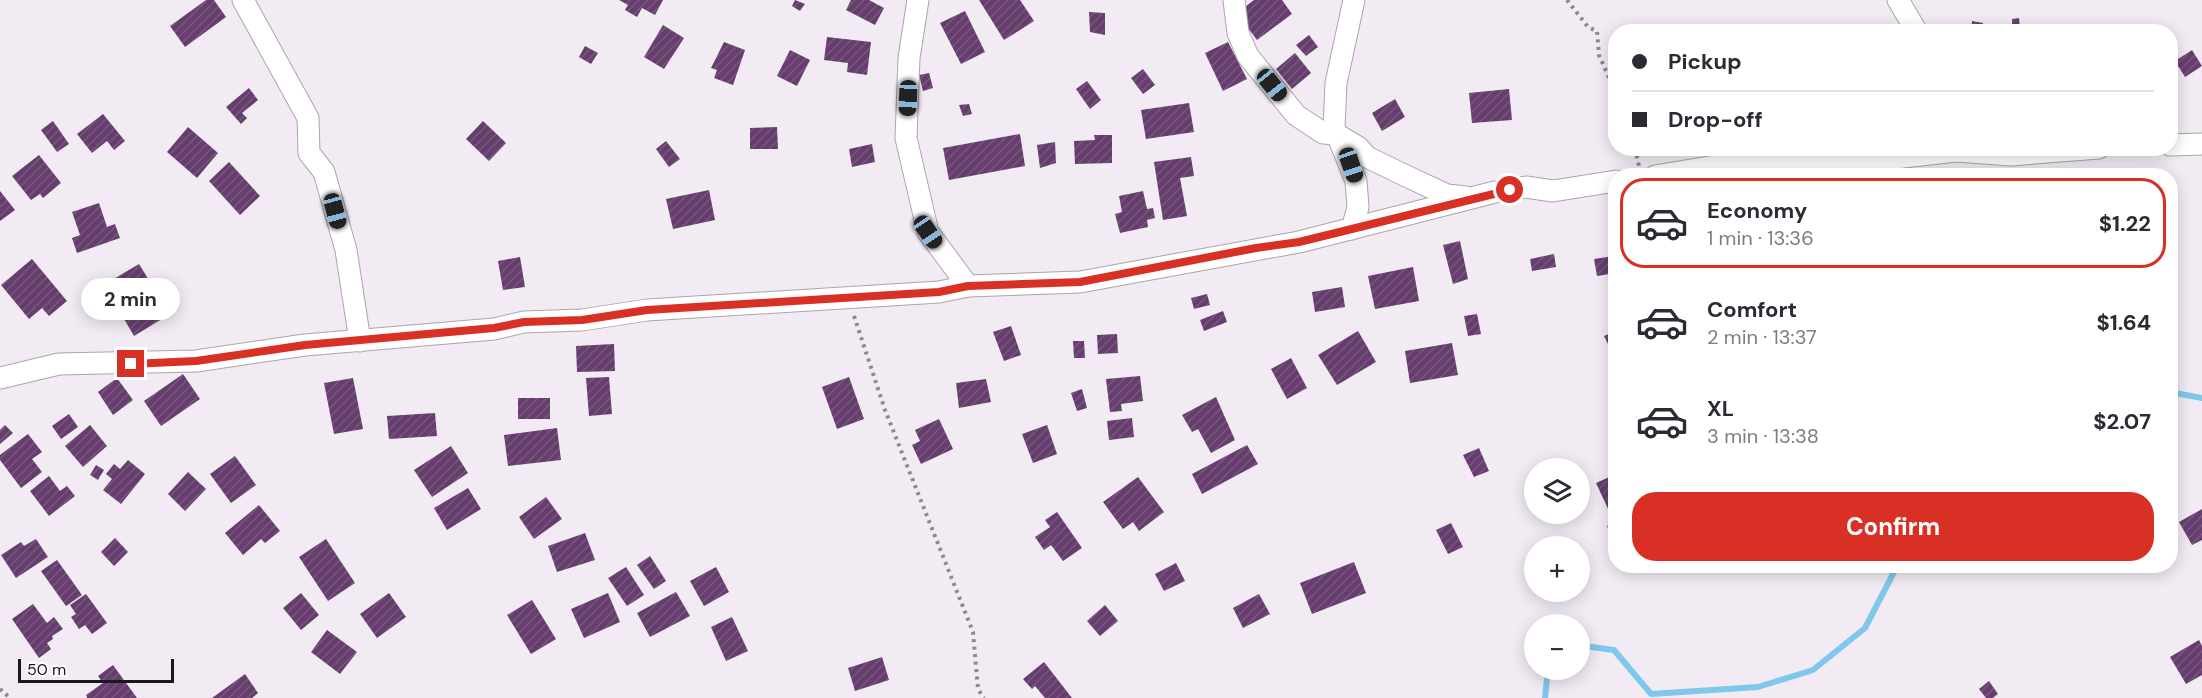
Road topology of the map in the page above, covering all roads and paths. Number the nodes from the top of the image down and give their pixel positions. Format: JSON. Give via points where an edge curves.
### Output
{"nodes":[{"id":1,"x":243,"y":0,"type":"edge"},
{"id":2,"x":918,"y":0,"type":"edge"},
{"id":3,"x":1234,"y":0,"type":"edge"},
{"id":4,"x":1354,"y":0,"type":"edge"},
{"id":5,"x":1567,"y":0,"type":"edge"},
{"id":6,"x":1898,"y":0,"type":"edge"},
{"id":7,"x":1912,"y":24,"type":"edge"},
{"id":8,"x":1608,"y":76,"type":"edge"},
{"id":9,"x":1336,"y":134,"type":"junction"},
{"id":10,"x":2202,"y":144,"type":"edge"},
{"id":11,"x":2178,"y":145,"type":"edge"},
{"id":12,"x":1908,"y":156,"type":"edge"},
{"id":13,"x":1703,"y":168,"type":"edge"},
{"id":14,"x":1608,"y":183,"type":"edge"},
{"id":15,"x":1474,"y":197,"type":"junction"},
{"id":16,"x":1352,"y":229,"type":"junction"},
{"id":17,"x":968,"y":286,"type":"junction"},
{"id":18,"x":849,"y":298,"type":"junction"},
{"id":19,"x":360,"y":341,"type":"junction"},
{"id":20,"x":0,"y":378,"type":"edge"},
{"id":21,"x":0,"y":689,"type":"edge"},
{"id":22,"x":10,"y":698,"type":"edge"},
{"id":23,"x":984,"y":698,"type":"edge"}],
"edges":[{"from":1,"to":19,"type":"street","via":[[308,118],[309,153],[324,172],[343,239]]},
{"from":2,"to":17,"type":"street","via":[[909,58],[906,138],[928,232]]},
{"from":3,"to":9,"type":"street","via":[[1238,33],[1248,56],[1296,115],[1323,132]]},
{"from":4,"to":9,"type":"street","via":[[1336,83]]},
{"from":5,"to":8,"type":"path","via":[[1588,27],[1597,31],[1599,55]]},
{"from":6,"to":7,"type":"street"},
{"from":9,"to":15,"type":"street","via":[[1367,157],[1439,191]]},
{"from":9,"to":16,"type":"street","via":[[1356,181],[1358,207]]},
{"from":10,"to":11,"type":"street"},
{"from":12,"to":13,"type":"street"},
{"from":14,"to":15,"type":"street","via":[[1553,191],[1526,187]]},
{"from":15,"to":16,"type":"street"},
{"from":16,"to":17,"type":"street","via":[[1080,282]]},
{"from":17,"to":18,"type":"street","via":[[939,292]]},
{"from":18,"to":19,"type":"street","via":[[647,310]]},
{"from":18,"to":23,"type":"path","via":[[885,410],[973,632],[978,689]]},
{"from":19,"to":20,"type":"street","via":[[196,361],[59,364]]},
{"from":21,"to":22,"type":"path"}]}
